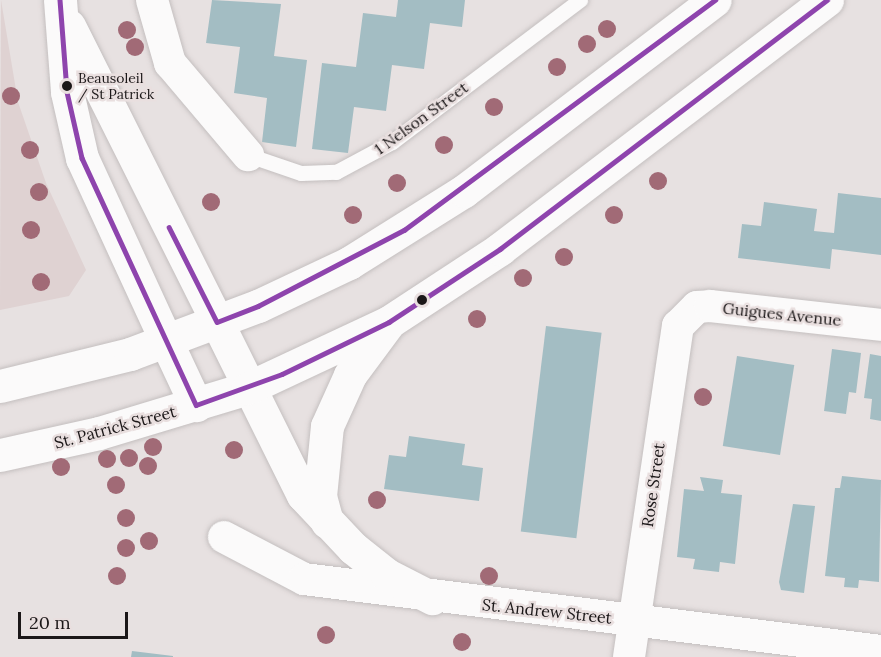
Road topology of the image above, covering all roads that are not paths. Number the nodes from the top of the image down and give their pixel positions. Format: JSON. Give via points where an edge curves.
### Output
{"nodes":[{"id":1,"x":152,"y":0,"type":"edge"},
{"id":2,"x":580,"y":0,"type":"edge"},
{"id":3,"x":714,"y":0,"type":"edge"},
{"id":4,"x":827,"y":0,"type":"edge"},
{"id":5,"x":60,"y":4,"type":"edge"},
{"id":6,"x":248,"y":155,"type":"joint"},
{"id":7,"x":686,"y":316,"type":"joint"},
{"id":8,"x":217,"y":322,"type":"junction"},
{"id":9,"x":389,"y":322,"type":"junction"},
{"id":10,"x":881,"y":325,"type":"edge"},
{"id":11,"x":166,"y":341,"type":"junction"},
{"id":12,"x":0,"y":386,"type":"edge"},
{"id":13,"x":248,"y":388,"type":"junction"},
{"id":14,"x":196,"y":405,"type":"junction"},
{"id":15,"x":0,"y":455,"type":"edge"},
{"id":16,"x":327,"y":524,"type":"junction"},
{"id":17,"x":224,"y":537,"type":"dead end"},
{"id":18,"x":432,"y":598,"type":"junction"},
{"id":19,"x":634,"y":621,"type":"junction"},
{"id":20,"x":881,"y":651,"type":"edge"},
{"id":21,"x":629,"y":657,"type":"edge"}],
"edges":[{"from":1,"to":6,"type":"street","name":"1 Nelson Street","via":[[170,63]]},
{"from":2,"to":6,"type":"lane","name":"1 Nelson Street","via":[[392,142],[336,172],[301,173]]},
{"from":3,"to":8,"type":"main road","via":[[405,230],[292,292]]},
{"from":4,"to":9,"type":"main road","name":"St. Patrick Street","via":[[500,249]]},
{"from":5,"to":8,"type":"main road"},
{"from":5,"to":11,"type":"main road","via":[[66,92],[82,158]]},
{"from":7,"to":10,"type":"street","name":"Guigues Avenue","via":[[710,306]]},
{"from":7,"to":19,"type":"street","name":"Rose Street","via":[[674,338]]},
{"from":8,"to":11,"type":"main road"},
{"from":8,"to":13,"type":"main road"},
{"from":9,"to":13,"type":"main road","name":"St. Patrick Street"},
{"from":9,"to":16,"type":"main road","via":[[350,375],[327,426],[320,496]]},
{"from":11,"to":12,"type":"main road"},
{"from":11,"to":14,"type":"main road"},
{"from":13,"to":14,"type":"main road","name":"St. Patrick Street"},
{"from":13,"to":16,"type":"main road","via":[[288,471]]},
{"from":14,"to":15,"type":"main road","name":"St. Patrick Street"},
{"from":16,"to":18,"type":"main road","via":[[387,574]]},
{"from":17,"to":18,"type":"street","name":"St. Andrew Street","via":[[304,579]]},
{"from":18,"to":19,"type":"street","name":"St. Andrew Street"},
{"from":19,"to":20,"type":"street","name":"St. Andrew Street"},
{"from":19,"to":21,"type":"street","name":"Rose Street"}]}
